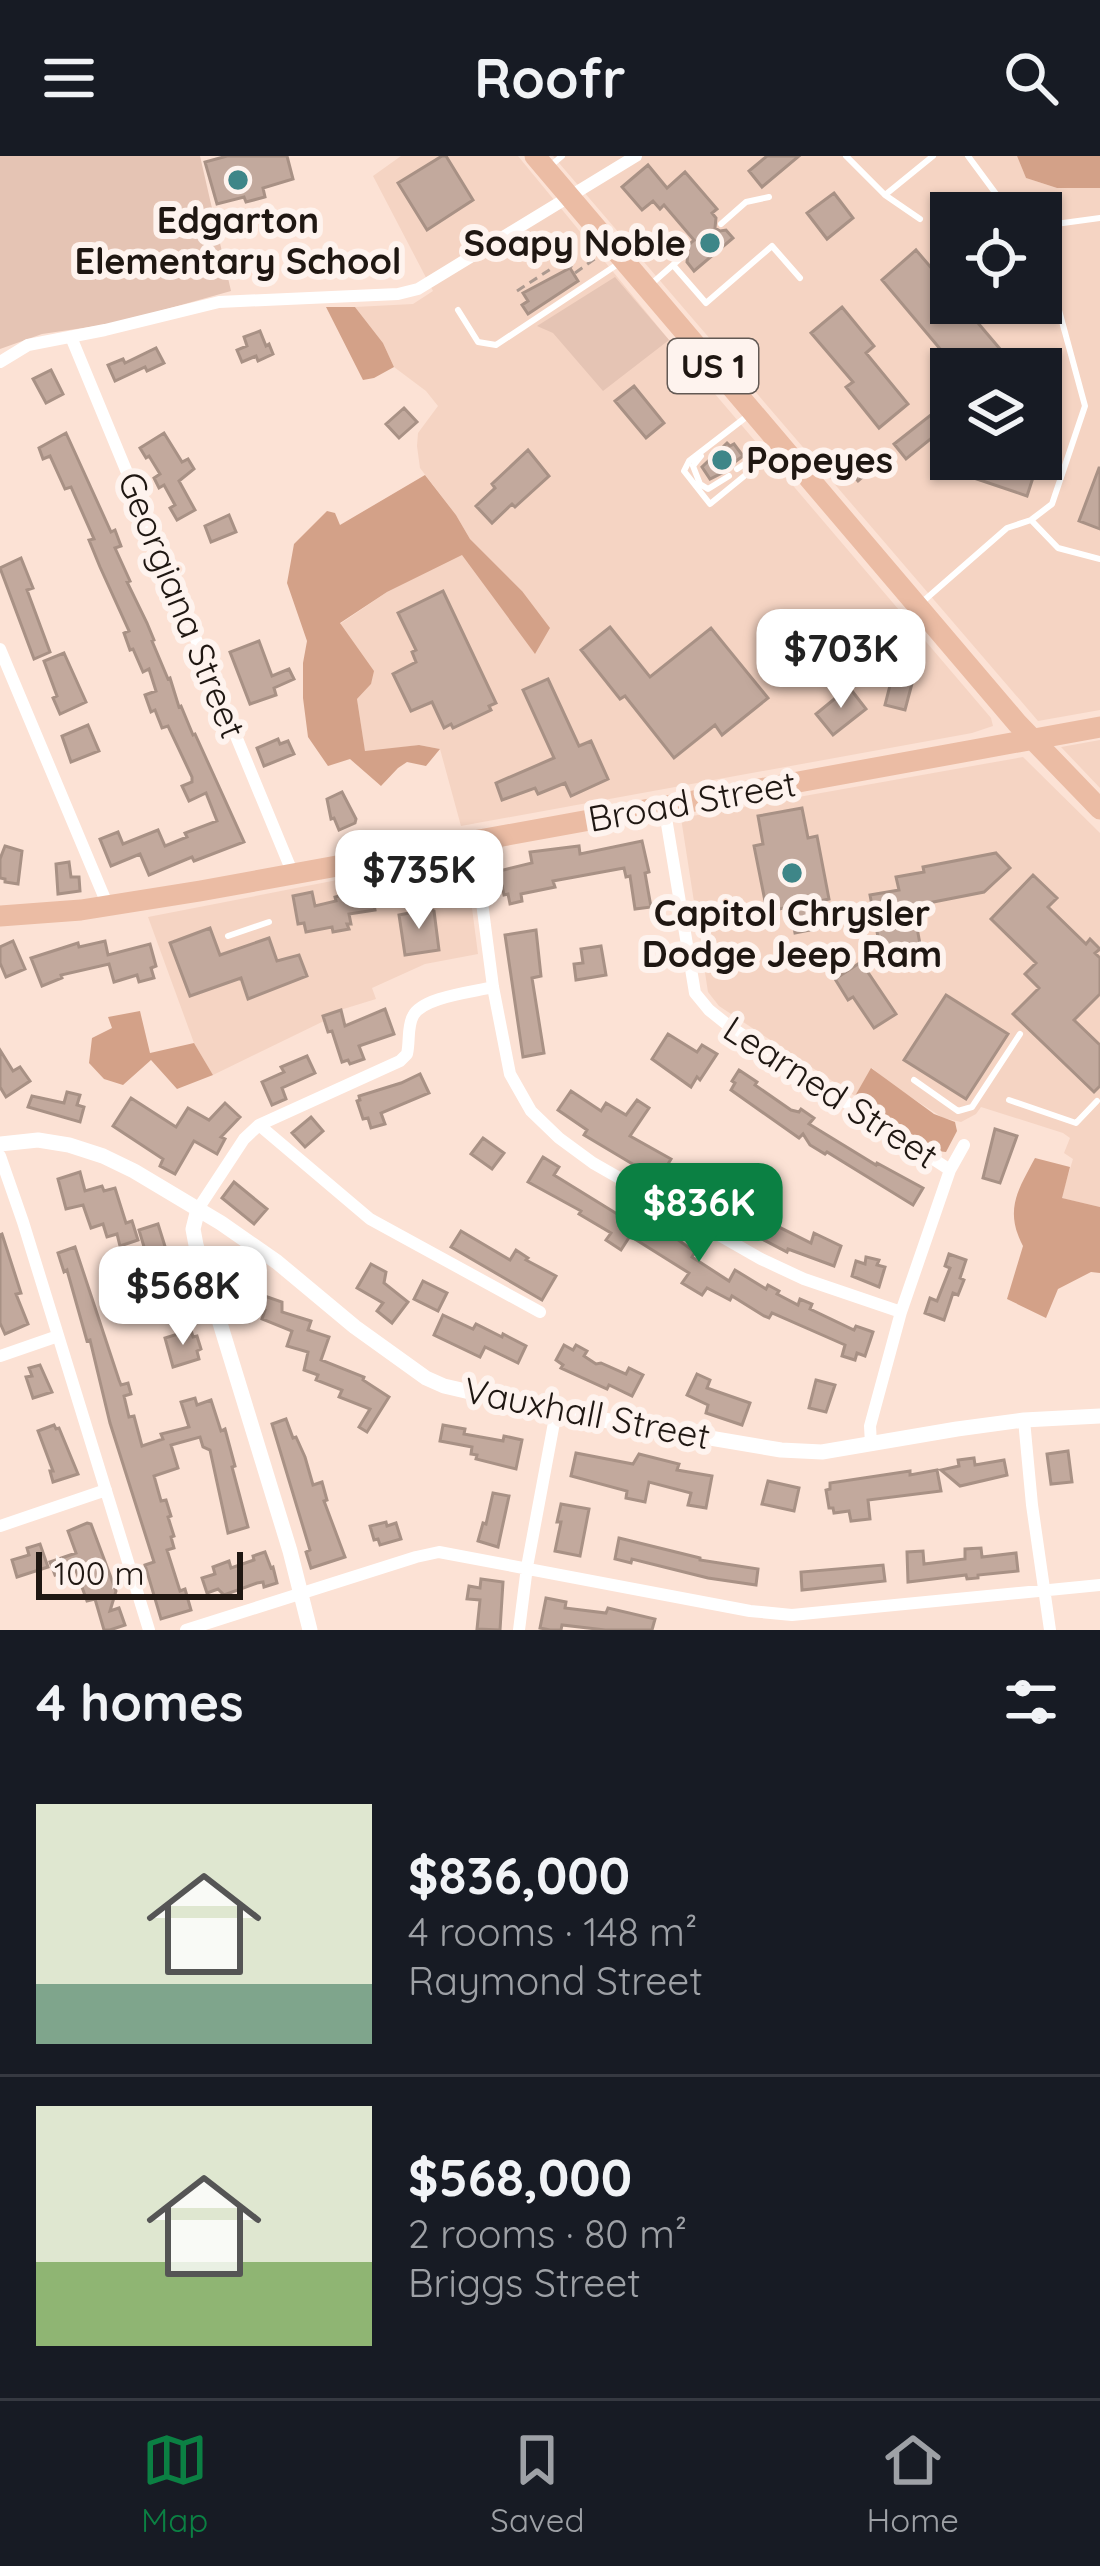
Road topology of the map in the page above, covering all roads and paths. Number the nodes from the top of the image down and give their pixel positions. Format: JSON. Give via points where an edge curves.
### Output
{"nodes":[{"id":1,"x":636,"y":156,"type":"edge"},
{"id":2,"x":846,"y":156,"type":"edge"},
{"id":3,"x":933,"y":156,"type":"edge"},
{"id":4,"x":968,"y":156,"type":"edge"},
{"id":5,"x":547,"y":160,"type":"edge"},
{"id":6,"x":995,"y":192,"type":"edge"},
{"id":7,"x":886,"y":195,"type":"junction"},
{"id":8,"x":569,"y":196,"type":"junction"},
{"id":9,"x":769,"y":197,"type":"dead end"},
{"id":10,"x":1100,"y":218,"type":"edge"},
{"id":11,"x":920,"y":219,"type":"dead end"},
{"id":12,"x":1062,"y":223,"type":"edge"},
{"id":13,"x":721,"y":224,"type":"dead end"},
{"id":14,"x":598,"y":257,"type":"dead end"},
{"id":15,"x":682,"y":257,"type":"dead end"},
{"id":16,"x":624,"y":260,"type":"junction"},
{"id":17,"x":673,"y":265,"type":"junction"},
{"id":18,"x":800,"y":278,"type":"dead end"},
{"id":19,"x":646,"y":288,"type":"junction"},
{"id":20,"x":517,"y":291,"type":"dead end"},
{"id":21,"x":458,"y":310,"type":"dead end"},
{"id":22,"x":1062,"y":323,"type":"edge"},
{"id":23,"x":70,"y":337,"type":"junction"},
{"id":24,"x":0,"y":362,"type":"edge"},
{"id":25,"x":752,"y":412,"type":"junction"},
{"id":26,"x":781,"y":446,"type":"junction"},
{"id":27,"x":706,"y":448,"type":"junction"},
{"id":28,"x":760,"y":464,"type":"junction"},
{"id":29,"x":1031,"y":520,"type":"junction"},
{"id":30,"x":1100,"y":559,"type":"edge"},
{"id":31,"x":917,"y":606,"type":"junction"},
{"id":32,"x":0,"y":649,"type":"edge"},
{"id":33,"x":1100,"y":727,"type":"edge"},
{"id":34,"x":1031,"y":739,"type":"junction"},
{"id":35,"x":664,"y":806,"type":"junction"},
{"id":36,"x":1100,"y":808,"type":"edge"},
{"id":37,"x":474,"y":841,"type":"junction"},
{"id":38,"x":293,"y":874,"type":"junction"},
{"id":39,"x":108,"y":906,"type":"junction"},
{"id":40,"x":0,"y":916,"type":"edge"},
{"id":41,"x":269,"y":922,"type":"dead end"},
{"id":42,"x":228,"y":935,"type":"dead end"},
{"id":43,"x":494,"y":987,"type":"junction"},
{"id":44,"x":1020,"y":1034,"type":"dead end"},
{"id":45,"x":914,"y":1080,"type":"dead end"},
{"id":46,"x":1009,"y":1100,"type":"dead end"},
{"id":47,"x":1096,"y":1101,"type":"dead end"},
{"id":48,"x":260,"y":1125,"type":"junction"},
{"id":49,"x":0,"y":1144,"type":"edge"},
{"id":50,"x":964,"y":1145,"type":"dead end"},
{"id":51,"x":0,"y":1156,"type":"edge"},
{"id":52,"x":950,"y":1170,"type":"junction"},
{"id":53,"x":198,"y":1209,"type":"junction"},
{"id":54,"x":540,"y":1312,"type":"dead end"},
{"id":55,"x":902,"y":1312,"type":"junction"},
{"id":56,"x":58,"y":1336,"type":"junction"},
{"id":57,"x":0,"y":1356,"type":"edge"},
{"id":58,"x":556,"y":1412,"type":"junction"},
{"id":59,"x":1100,"y":1416,"type":"edge"},
{"id":60,"x":1024,"y":1420,"type":"junction"},
{"id":61,"x":871,"y":1444,"type":"junction"},
{"id":62,"x":106,"y":1490,"type":"junction"},
{"id":63,"x":0,"y":1526,"type":"edge"},
{"id":64,"x":527,"y":1567,"type":"junction"},
{"id":65,"x":1100,"y":1585,"type":"edge"},
{"id":66,"x":1044,"y":1591,"type":"junction"},
{"id":67,"x":302,"y":1594,"type":"junction"},
{"id":68,"x":149,"y":1630,"type":"edge"},
{"id":69,"x":186,"y":1630,"type":"edge"},
{"id":70,"x":310,"y":1630,"type":"edge"},
{"id":71,"x":519,"y":1630,"type":"edge"},
{"id":72,"x":1050,"y":1630,"type":"edge"}],
"edges":[{"from":1,"to":8,"type":"street"},
{"from":2,"to":7,"type":"lane"},
{"from":3,"to":7,"type":"lane"},
{"from":4,"to":6,"type":"lane"},
{"from":5,"to":8,"type":"main road","number":"US 1"},
{"from":7,"to":11,"type":"lane"},
{"from":8,"to":16,"type":"main road","number":"US 1"},
{"from":8,"to":23,"type":"street","via":[[418,289],[219,302]]},
{"from":9,"to":13,"type":"lane","via":[[746,202]]},
{"from":10,"to":12,"type":"lane"},
{"from":14,"to":20,"type":"path","via":[[574,273],[566,259]]},
{"from":15,"to":17,"type":"lane"},
{"from":16,"to":19,"type":"main road","number":"US 1"},
{"from":16,"to":21,"type":"lane","via":[[496,345],[478,342]]},
{"from":17,"to":18,"type":"lane","via":[[706,303],[772,246]]},
{"from":17,"to":19,"type":"lane"},
{"from":19,"to":25,"type":"main road","number":"US 1"},
{"from":22,"to":29,"type":"lane","via":[[1084,406],[1052,504]]},
{"from":23,"to":24,"type":"street","via":[[28,345]]},
{"from":23,"to":38,"type":"street","name":"Georgiana Street"},
{"from":25,"to":26,"type":"main road","number":"US 1"},
{"from":25,"to":27,"type":"lane"},
{"from":26,"to":28,"type":"lane"},
{"from":26,"to":31,"type":"main road","number":"US 1"},
{"from":27,"to":28,"type":"lane","via":[[693,466],[709,489],[746,463]]},
{"from":27,"to":28,"type":"lane","via":[[684,471],[710,504]]},
{"from":29,"to":30,"type":"lane","via":[[1058,548]]},
{"from":29,"to":31,"type":"lane","via":[[1007,528]]},
{"from":31,"to":34,"type":"main road","number":"US 1"},
{"from":32,"to":39,"type":"street"},
{"from":33,"to":34,"type":"main road","name":"Broad Street"},
{"from":34,"to":35,"type":"main road","name":"Broad Street"},
{"from":34,"to":36,"type":"main road","number":"US 1"},
{"from":35,"to":37,"type":"main road","name":"Broad Street"},
{"from":35,"to":52,"type":"street","name":"Learned Street","via":[[695,994],[729,1027]]},
{"from":37,"to":38,"type":"main road","name":"Broad Street"},
{"from":37,"to":43,"type":"street"},
{"from":38,"to":39,"type":"main road","name":"Broad Street"},
{"from":39,"to":40,"type":"main road","name":"Broad Street"},
{"from":41,"to":42,"type":"lane"},
{"from":43,"to":48,"type":"street","via":[[422,1004],[400,1061]]},
{"from":43,"to":55,"type":"street","via":[[510,1074],[559,1138],[761,1259]]},
{"from":44,"to":45,"type":"lane","via":[[972,1107],[958,1111]]},
{"from":46,"to":47,"type":"lane","via":[[1076,1123]]},
{"from":48,"to":53,"type":"street"},
{"from":48,"to":54,"type":"street","via":[[370,1219]]},
{"from":49,"to":53,"type":"street","name":"Vauxhall Street","via":[[38,1140],[86,1150]]},
{"from":50,"to":52,"type":"street"},
{"from":51,"to":56,"type":"street"},
{"from":52,"to":55,"type":"street"},
{"from":53,"to":58,"type":"street","name":"Vauxhall Street","via":[[426,1378]]},
{"from":53,"to":67,"type":"street","via":[[196,1244]]},
{"from":55,"to":61,"type":"street"},
{"from":56,"to":57,"type":"street"},
{"from":56,"to":62,"type":"street"},
{"from":58,"to":61,"type":"street","name":"Vauxhall Street","via":[[782,1450]]},
{"from":58,"to":64,"type":"street"},
{"from":59,"to":60,"type":"street","name":"Vauxhall Street"},
{"from":60,"to":61,"type":"street","name":"Vauxhall Street"},
{"from":60,"to":66,"type":"street"},
{"from":62,"to":63,"type":"street"},
{"from":62,"to":68,"type":"street"},
{"from":64,"to":66,"type":"street","via":[[792,1615]]},
{"from":64,"to":67,"type":"street","via":[[439,1552]]},
{"from":64,"to":71,"type":"street"},
{"from":65,"to":66,"type":"street"},
{"from":66,"to":72,"type":"street"},
{"from":67,"to":69,"type":"street"},
{"from":67,"to":70,"type":"street"}]}
